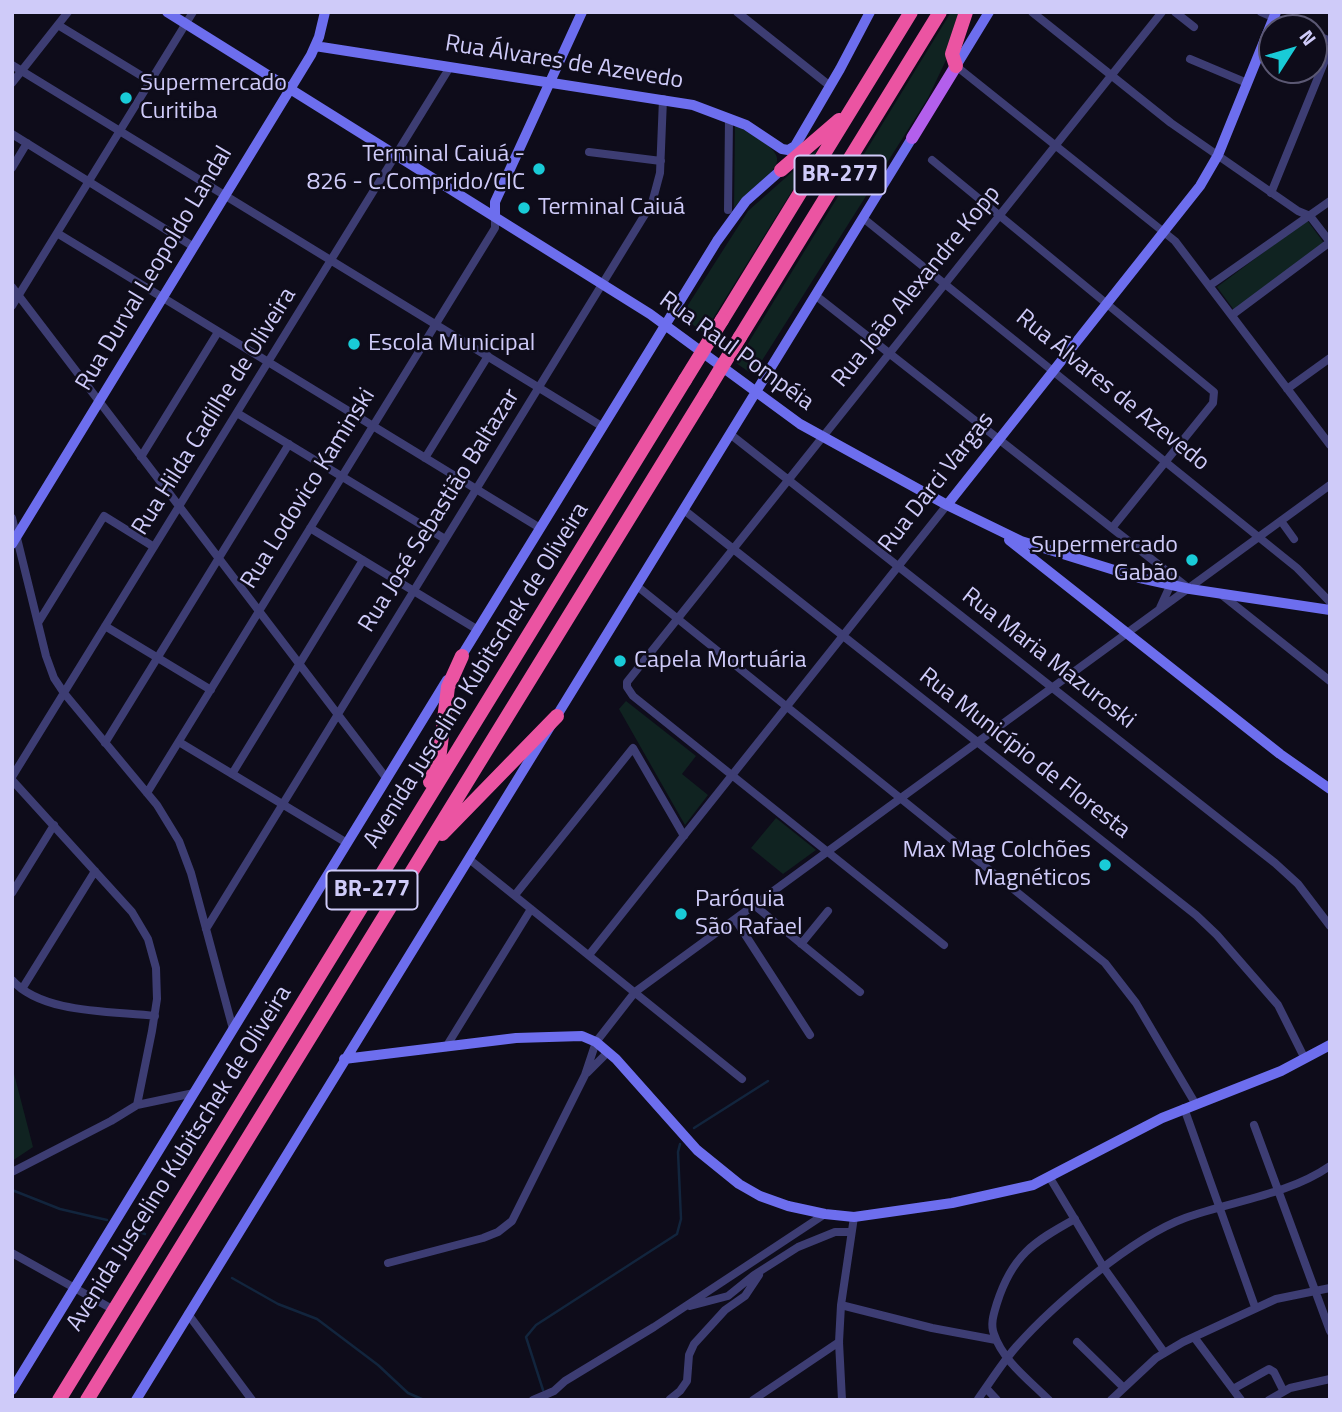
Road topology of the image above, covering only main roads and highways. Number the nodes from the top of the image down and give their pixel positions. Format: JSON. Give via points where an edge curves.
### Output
{"nodes":[{"id":1,"x":167,"y":12,"type":"edge"},
{"id":2,"x":325,"y":12,"type":"edge"},
{"id":3,"x":582,"y":12,"type":"edge"},
{"id":4,"x":870,"y":12,"type":"edge"},
{"id":5,"x":911,"y":12,"type":"edge"},
{"id":6,"x":940,"y":12,"type":"edge"},
{"id":7,"x":966,"y":12,"type":"edge"},
{"id":8,"x":989,"y":12,"type":"edge"},
{"id":9,"x":315,"y":46,"type":"junction"},
{"id":10,"x":1258,"y":56,"type":"edge"},
{"id":11,"x":956,"y":66,"type":"junction"},
{"id":12,"x":551,"y":82,"type":"junction"},
{"id":13,"x":290,"y":89,"type":"junction"},
{"id":14,"x":857,"y":101,"type":"junction"},
{"id":15,"x":912,"y":138,"type":"joint"},
{"id":16,"x":782,"y":170,"type":"joint"},
{"id":17,"x":495,"y":217,"type":"junction"},
{"id":18,"x":666,"y":325,"type":"junction"},
{"id":19,"x":756,"y":392,"type":"junction"},
{"id":20,"x":947,"y":505,"type":"junction"},
{"id":21,"x":998,"y":531,"type":"junction"},
{"id":22,"x":15,"y":540,"type":"edge"},
{"id":23,"x":1044,"y":549,"type":"junction"},
{"id":24,"x":1030,"y":558,"type":"junction"},
{"id":25,"x":1056,"y":576,"type":"junction"},
{"id":26,"x":1330,"y":610,"type":"edge"},
{"id":27,"x":462,"y":656,"type":"junction"},
{"id":28,"x":557,"y":716,"type":"junction"},
{"id":29,"x":1330,"y":789,"type":"edge"},
{"id":30,"x":413,"y":825,"type":"junction"},
{"id":31,"x":418,"y":862,"type":"junction"},
{"id":32,"x":1330,"y":1045,"type":"edge"},
{"id":33,"x":344,"y":1059,"type":"junction"},
{"id":34,"x":12,"y":1390,"type":"edge"},
{"id":35,"x":59,"y":1400,"type":"edge"},
{"id":36,"x":87,"y":1400,"type":"edge"},
{"id":37,"x":136,"y":1400,"type":"edge"}],
"edges":[{"from":1,"to":13,"type":"main road","name":"Rua Raul Pompéia"},
{"from":2,"to":9,"type":"main road","name":"Rua Durval Leopoldo Landal"},
{"from":3,"to":12,"type":"main road","name":"Rua Lodovico Kaminski"},
{"from":4,"to":12,"type":"main road","name":"Rua Álvares de Azevedo","via":[[796,146],[788,150],[729,118],[693,105]]},
{"from":5,"to":14,"type":"highway","name":"Avenida Juscelino Kubitschek de Oliveira","number":"BR-277"},
{"from":6,"to":31,"type":"highway","number":"BR-277","bridge":true},
{"from":7,"to":11,"type":"highway","via":[[952,54]]},
{"from":8,"to":11,"type":"main road"},
{"from":9,"to":12,"type":"main road","name":"Rua Álvares de Azevedo"},
{"from":9,"to":13,"type":"main road","name":"Rua Durval Leopoldo Landal"},
{"from":10,"to":20,"type":"main road","name":"Rua Darci Vargas","via":[[1200,186]]},
{"from":11,"to":15,"type":"main road"},
{"from":12,"to":17,"type":"main road","name":"Rua Lodovico Kaminski","via":[[495,202]]},
{"from":13,"to":17,"type":"main road","name":"Rua Raul Pompéia"},
{"from":13,"to":22,"type":"main road","name":"Rua Durval Leopoldo Landal"},
{"from":14,"to":16,"type":"highway"},
{"from":14,"to":30,"type":"highway","name":"Avenida Juscelino Kubitschek de Oliveira","number":"BR-277","bridge":true},
{"from":15,"to":19,"type":"main road"},
{"from":16,"to":18,"type":"main road","via":[[737,211]]},
{"from":17,"to":18,"type":"main road","name":"Rua Raul Pompéia"},
{"from":18,"to":19,"type":"main road","name":"Rua Raul Pompéia"},
{"from":18,"to":27,"type":"main road"},
{"from":19,"to":20,"type":"main road","name":"Rua Raul Pompéia","via":[[821,437]]},
{"from":19,"to":28,"type":"main road"},
{"from":20,"to":21,"type":"main road","name":"Rua Raul Pompéia"},
{"from":21,"to":23,"type":"main road","name":"Rua Raul Pompéia"},
{"from":21,"to":24,"type":"main road"},
{"from":23,"to":24,"type":"main road","via":[[1033,550]]},
{"from":23,"to":25,"type":"main road"},
{"from":23,"to":26,"type":"main road","name":"Rua Raul Pompéia","via":[[1170,586]]},
{"from":24,"to":25,"type":"main road"},
{"from":25,"to":29,"type":"main road"},
{"from":27,"to":30,"type":"highway","via":[[445,698],[439,760]]},
{"from":27,"to":34,"type":"main road"},
{"from":28,"to":31,"type":"highway"},
{"from":28,"to":33,"type":"main road"},
{"from":30,"to":35,"type":"highway","name":"Avenida Juscelino Kubitschek de Oliveira","number":"BR-277"},
{"from":31,"to":36,"type":"highway","number":"BR-277"},
{"from":32,"to":33,"type":"main road","via":[[1281,1071],[1145,1125],[1033,1185],[854,1217],[772,1200],[729,1178],[690,1143],[608,1052],[582,1036],[516,1038]]},
{"from":33,"to":37,"type":"main road"}]}
